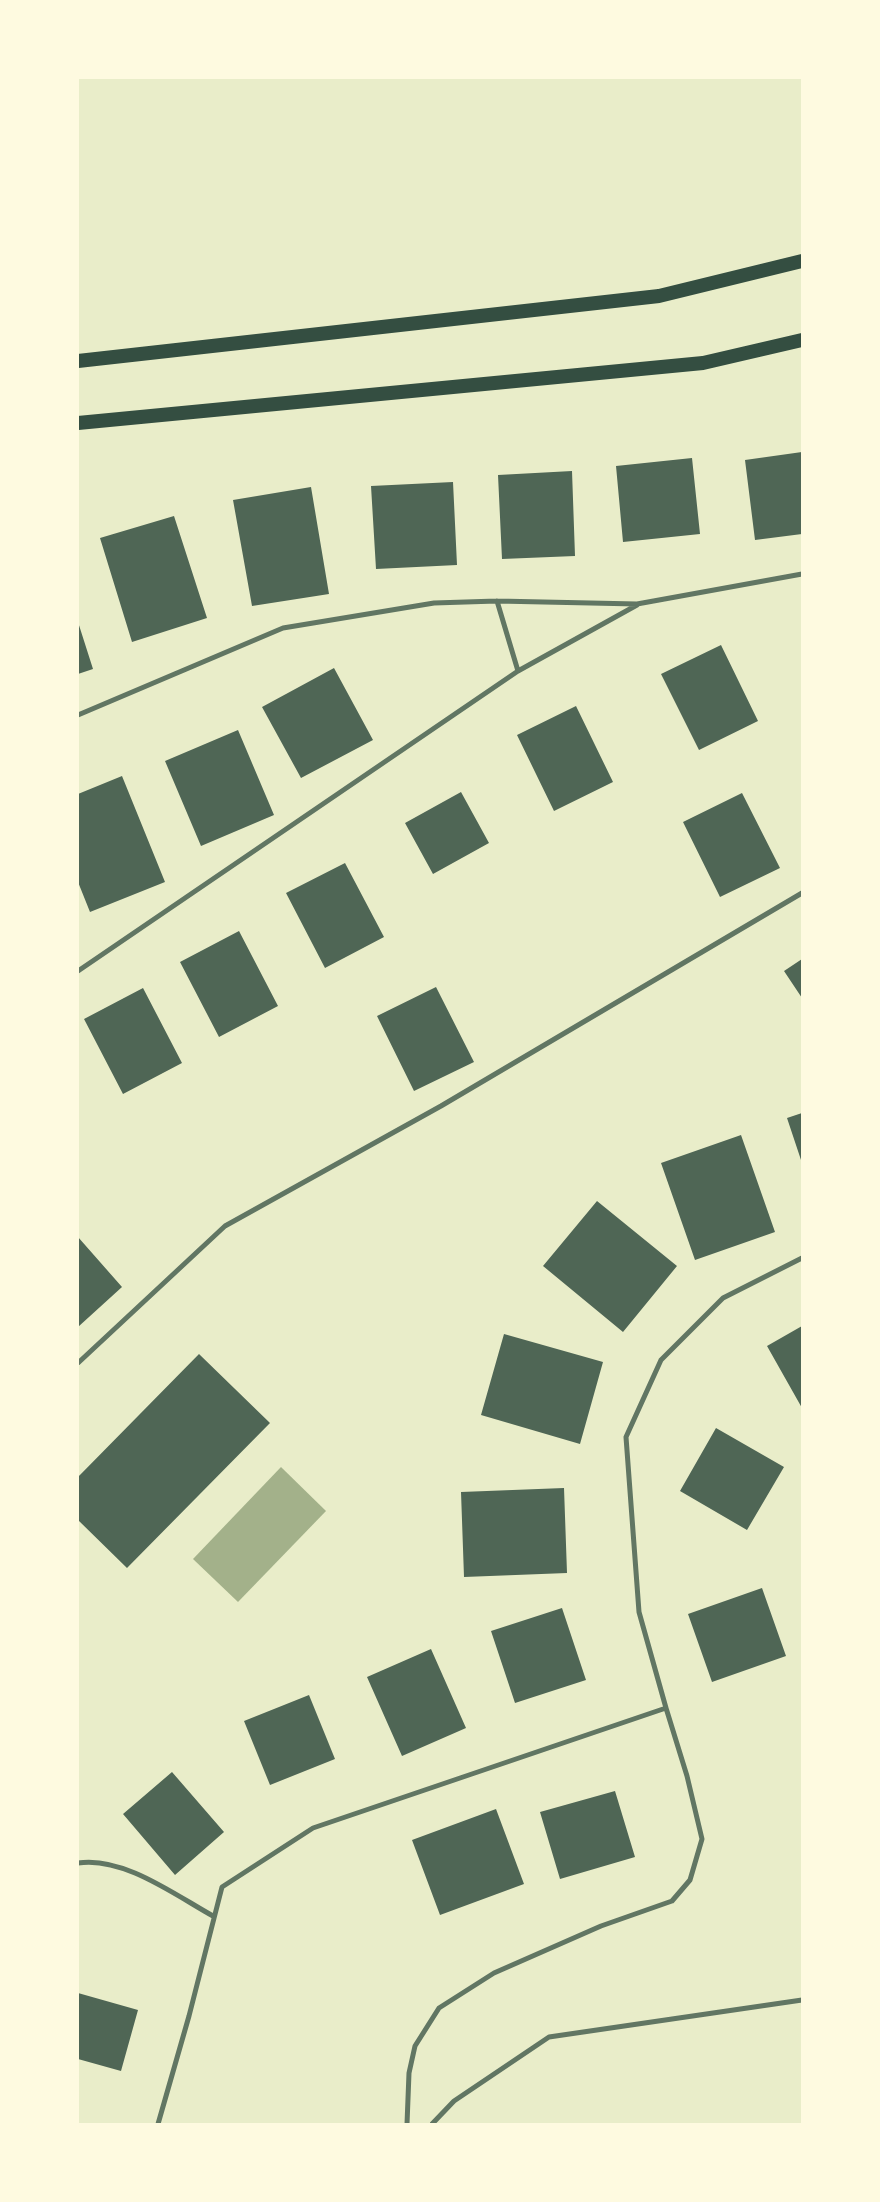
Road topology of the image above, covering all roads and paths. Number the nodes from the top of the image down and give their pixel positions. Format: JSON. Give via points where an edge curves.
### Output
{"nodes":[{"id":1,"x":802,"y":261,"type":"edge"},
{"id":2,"x":802,"y":340,"type":"edge"},
{"id":3,"x":78,"y":361,"type":"edge"},
{"id":4,"x":78,"y":423,"type":"edge"},
{"id":5,"x":802,"y":574,"type":"edge"},
{"id":6,"x":497,"y":601,"type":"junction"},
{"id":7,"x":637,"y":604,"type":"junction"},
{"id":8,"x":518,"y":671,"type":"junction"},
{"id":9,"x":78,"y":714,"type":"edge"},
{"id":10,"x":802,"y":893,"type":"edge"},
{"id":11,"x":78,"y":971,"type":"edge"},
{"id":12,"x":802,"y":1258,"type":"edge"},
{"id":13,"x":78,"y":1363,"type":"edge"},
{"id":14,"x":666,"y":1708,"type":"junction"},
{"id":15,"x":78,"y":1863,"type":"edge"},
{"id":16,"x":213,"y":1916,"type":"junction"},
{"id":17,"x":802,"y":2000,"type":"edge"},
{"id":18,"x":158,"y":2124,"type":"edge"},
{"id":19,"x":407,"y":2124,"type":"edge"},
{"id":20,"x":432,"y":2124,"type":"edge"}],
"edges":[{"from":1,"to":3,"type":"highway","via":[[659,296]]},
{"from":2,"to":4,"type":"highway","via":[[703,363]]},
{"from":5,"to":7,"type":"street"},
{"from":6,"to":7,"type":"street"},
{"from":6,"to":8,"type":"street"},
{"from":6,"to":9,"type":"street","via":[[434,603],[283,628]]},
{"from":7,"to":8,"type":"street"},
{"from":8,"to":11,"type":"street"},
{"from":10,"to":13,"type":"street","via":[[441,1106],[225,1226]]},
{"from":12,"to":14,"type":"street","via":[[723,1298],[661,1360],[626,1437],[639,1612]]},
{"from":14,"to":16,"type":"street","via":[[313,1828],[222,1887]]},
{"from":14,"to":19,"type":"street","via":[[702,1839],[690,1880],[672,1901],[601,1926],[494,1973],[439,2008],[415,2046],[409,2073]]},
{"from":15,"to":16,"type":"street","via":[[108,1863],[127,1869]]},
{"from":16,"to":18,"type":"street"},
{"from":17,"to":20,"type":"street","via":[[549,2036],[454,2102]]}]}
